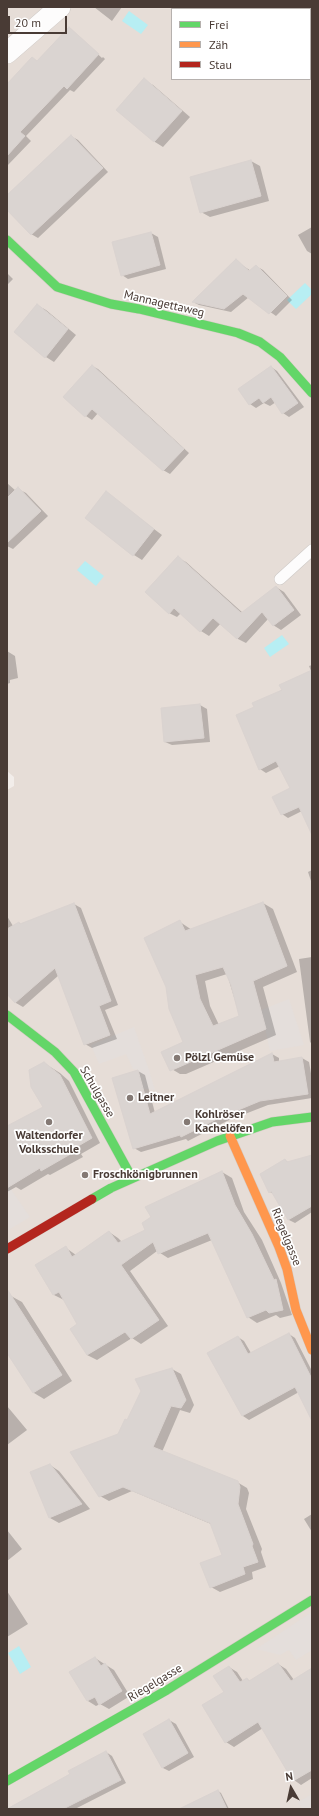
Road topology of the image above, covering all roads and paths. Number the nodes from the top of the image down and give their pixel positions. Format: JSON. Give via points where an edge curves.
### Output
{"nodes":[{"id":1,"x":55,"y":8,"type":"edge"},
{"id":2,"x":7,"y":53,"type":"edge"},
{"id":3,"x":7,"y":240,"type":"edge"},
{"id":4,"x":312,"y":394,"type":"edge"},
{"id":5,"x":312,"y":550,"type":"edge"},
{"id":6,"x":280,"y":579,"type":"dead end"},
{"id":7,"x":7,"y":1015,"type":"edge"},
{"id":8,"x":312,"y":1117,"type":"edge"},
{"id":9,"x":230,"y":1136,"type":"junction"},
{"id":10,"x":132,"y":1178,"type":"junction"},
{"id":11,"x":7,"y":1249,"type":"edge"},
{"id":12,"x":312,"y":1350,"type":"edge"},
{"id":13,"x":312,"y":1600,"type":"edge"},
{"id":14,"x":7,"y":1781,"type":"edge"}],
"edges":[{"from":1,"to":2,"type":"street"},
{"from":3,"to":4,"type":"street","name":"Mannagettaweg","via":[[57,287],[111,304],[238,333],[260,342],[280,357]]},
{"from":5,"to":6,"type":"lane"},
{"from":7,"to":10,"type":"street","name":"Schulgasse","via":[[55,1052],[74,1072]]},
{"from":8,"to":9,"type":"street","via":[[272,1122]]},
{"from":9,"to":10,"type":"street"},
{"from":9,"to":12,"type":"street","name":"Riegelgasse","via":[[279,1246],[296,1310]]},
{"from":10,"to":11,"type":"street","via":[[100,1193]]},
{"from":13,"to":14,"type":"street","name":"Riegelgasse","via":[[167,1690]]}]}
